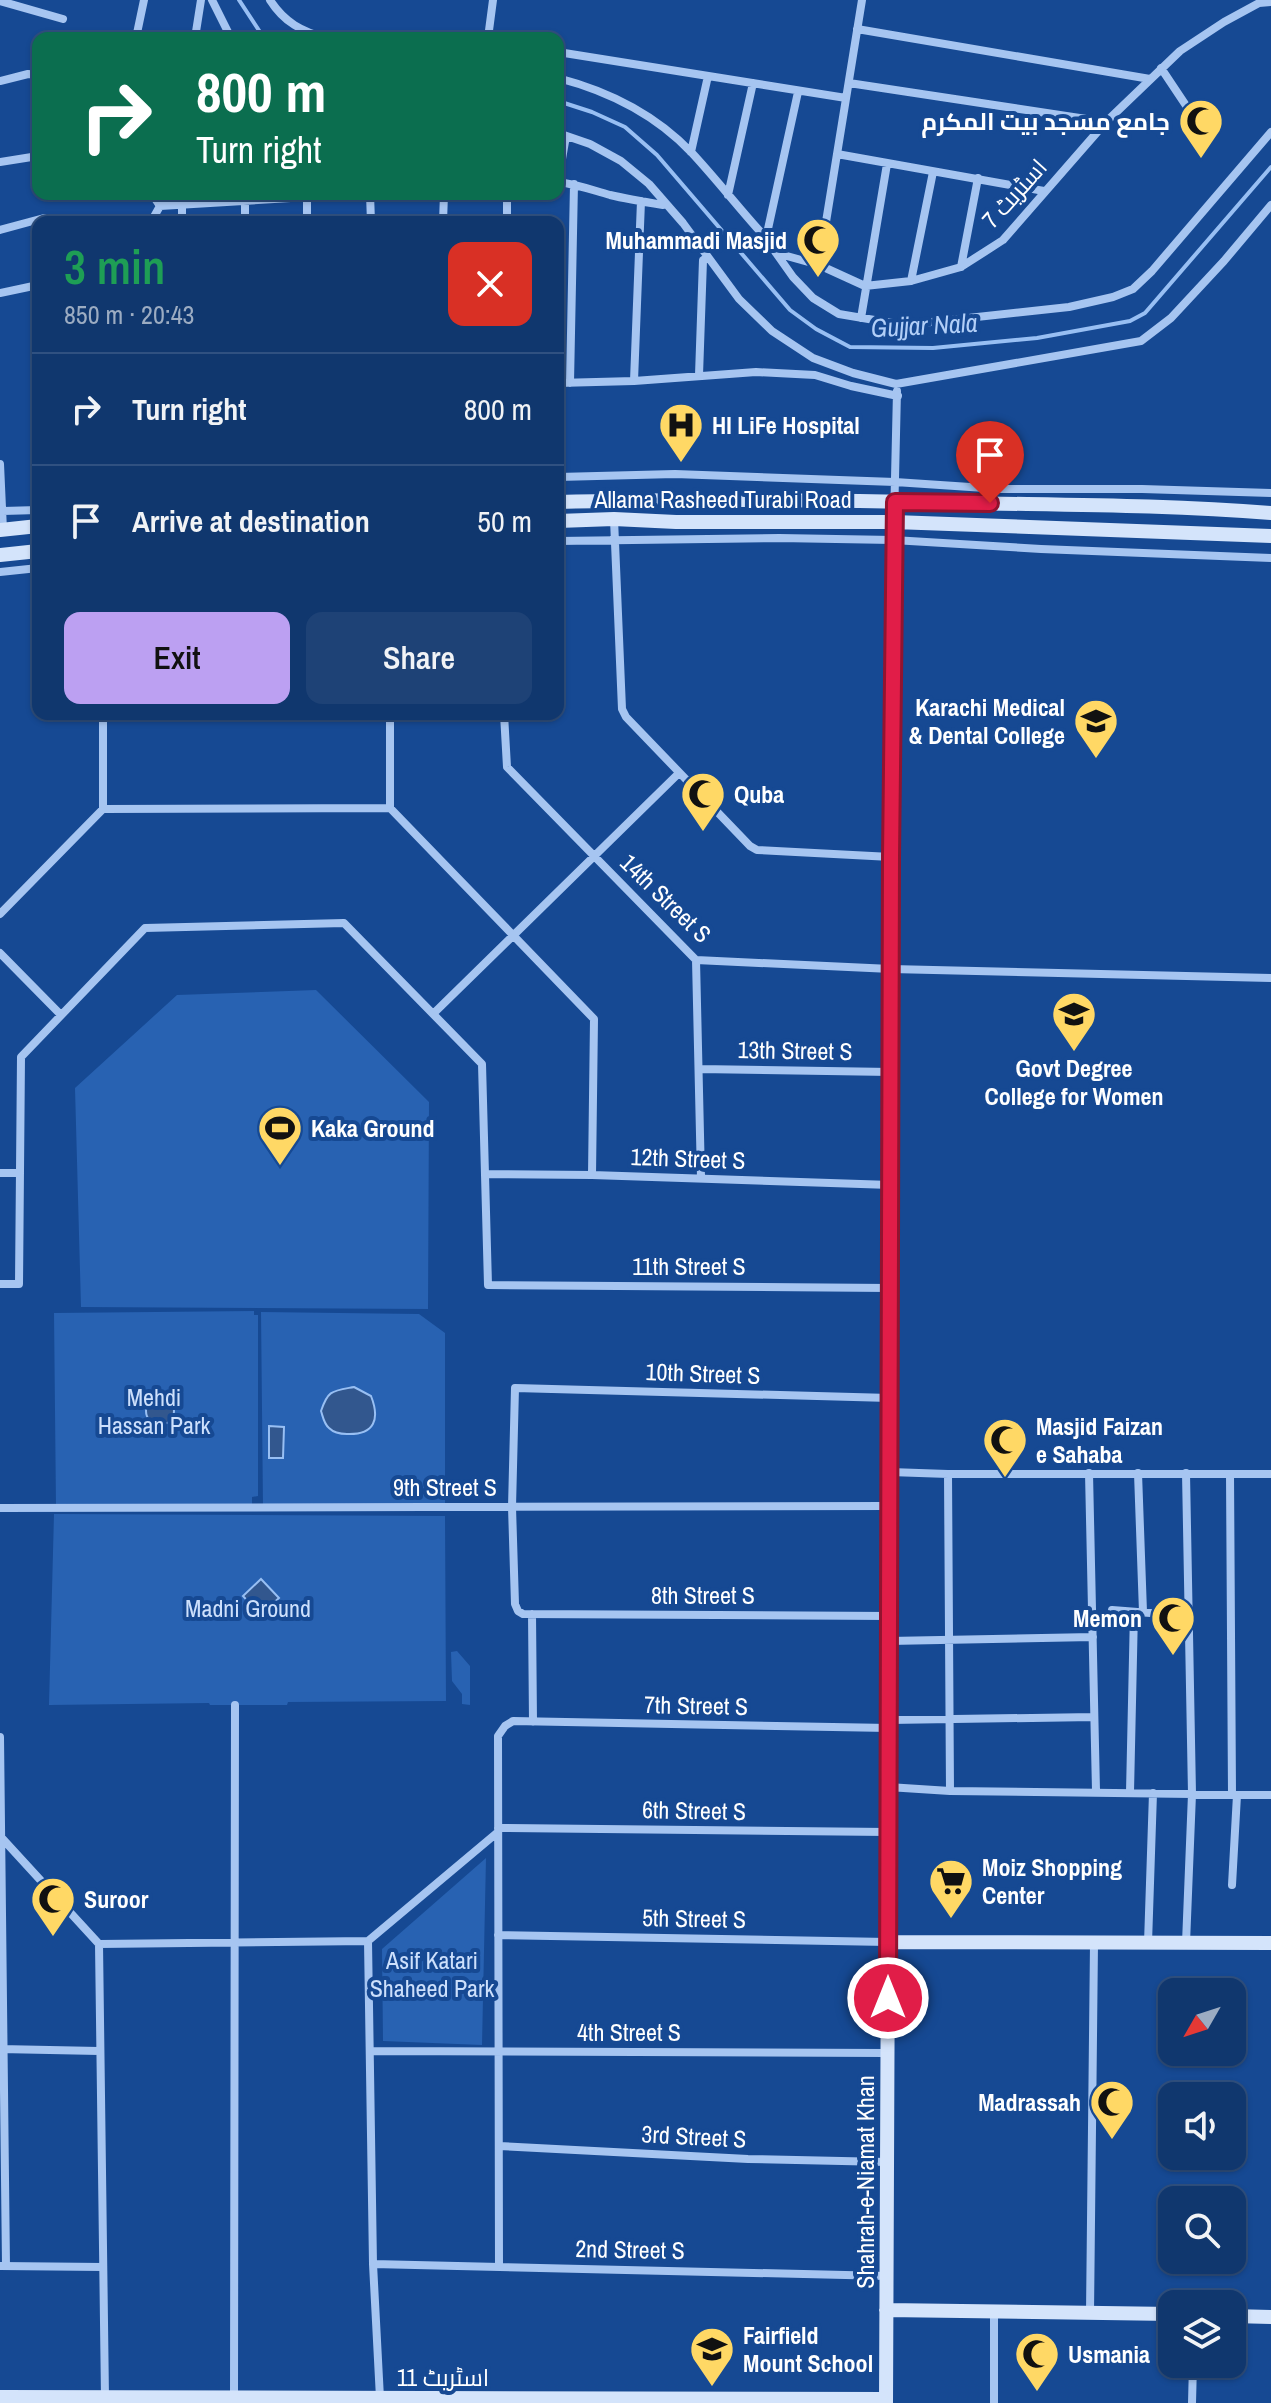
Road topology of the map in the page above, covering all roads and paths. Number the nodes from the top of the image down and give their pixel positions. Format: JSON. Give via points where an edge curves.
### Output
{"nodes":[{"id":1,"x":144,"y":0,"type":"edge"},
{"id":2,"x":201,"y":0,"type":"edge"},
{"id":3,"x":212,"y":0,"type":"edge"},
{"id":4,"x":270,"y":0,"type":"edge"},
{"id":5,"x":493,"y":0,"type":"edge"},
{"id":6,"x":862,"y":0,"type":"edge"},
{"id":7,"x":1246,"y":0,"type":"edge"},
{"id":8,"x":0,"y":1,"type":"edge"},
{"id":9,"x":1271,"y":2,"type":"edge"},
{"id":10,"x":1259,"y":3,"type":"junction"},
{"id":11,"x":63,"y":19,"type":"dead end"},
{"id":12,"x":857,"y":29,"type":"junction"},
{"id":13,"x":137,"y":32,"type":"edge"},
{"id":14,"x":196,"y":32,"type":"edge"},
{"id":15,"x":228,"y":32,"type":"edge"},
{"id":16,"x":310,"y":32,"type":"edge"},
{"id":17,"x":489,"y":32,"type":"edge"},
{"id":18,"x":564,"y":53,"type":"edge"},
{"id":19,"x":1161,"y":68,"type":"junction"},
{"id":20,"x":32,"y":74,"type":"edge"},
{"id":21,"x":708,"y":76,"type":"junction"},
{"id":22,"x":1150,"y":79,"type":"junction"},
{"id":23,"x":564,"y":80,"type":"edge"},
{"id":24,"x":0,"y":81,"type":"edge"},
{"id":25,"x":753,"y":83,"type":"junction"},
{"id":26,"x":849,"y":83,"type":"junction"},
{"id":27,"x":798,"y":92,"type":"junction"},
{"id":28,"x":846,"y":98,"type":"junction"},
{"id":29,"x":1106,"y":122,"type":"junction"},
{"id":30,"x":1201,"y":128,"type":"dead end"},
{"id":31,"x":1271,"y":132,"type":"edge"},
{"id":32,"x":564,"y":135,"type":"edge"},
{"id":33,"x":691,"y":152,"type":"junction"},
{"id":34,"x":837,"y":154,"type":"junction"},
{"id":35,"x":32,"y":157,"type":"edge"},
{"id":36,"x":0,"y":162,"type":"edge"},
{"id":37,"x":887,"y":164,"type":"junction"},
{"id":38,"x":933,"y":172,"type":"junction"},
{"id":39,"x":978,"y":178,"type":"junction"},
{"id":40,"x":564,"y":183,"type":"edge"},
{"id":41,"x":574,"y":184,"type":"junction"},
{"id":42,"x":1044,"y":191,"type":"junction"},
{"id":43,"x":728,"y":195,"type":"junction"},
{"id":44,"x":156,"y":200,"type":"edge"},
{"id":45,"x":176,"y":200,"type":"edge"},
{"id":46,"x":641,"y":201,"type":"junction"},
{"id":47,"x":665,"y":203,"type":"junction"},
{"id":48,"x":1271,"y":205,"type":"edge"},
{"id":49,"x":160,"y":206,"type":"junction"},
{"id":50,"x":154,"y":216,"type":"edge"},
{"id":51,"x":32,"y":221,"type":"edge"},
{"id":52,"x":0,"y":230,"type":"edge"},
{"id":53,"x":766,"y":238,"type":"junction"},
{"id":54,"x":776,"y":253,"type":"junction"},
{"id":55,"x":708,"y":258,"type":"junction"},
{"id":56,"x":819,"y":265,"type":"junction"},
{"id":57,"x":961,"y":267,"type":"junction"},
{"id":58,"x":911,"y":281,"type":"junction"},
{"id":59,"x":32,"y":286,"type":"edge"},
{"id":60,"x":865,"y":286,"type":"junction"},
{"id":61,"x":0,"y":293,"type":"edge"},
{"id":62,"x":861,"y":318,"type":"junction"},
{"id":63,"x":853,"y":373,"type":"junction"},
{"id":64,"x":699,"y":375,"type":"junction"},
{"id":65,"x":634,"y":381,"type":"junction"},
{"id":66,"x":564,"y":383,"type":"edge"},
{"id":67,"x":570,"y":383,"type":"junction"},
{"id":68,"x":896,"y":384,"type":"junction"},
{"id":69,"x":851,"y":386,"type":"junction"},
{"id":70,"x":898,"y":396,"type":"junction"},
{"id":71,"x":0,"y":464,"type":"edge"},
{"id":72,"x":564,"y":477,"type":"edge"},
{"id":73,"x":895,"y":482,"type":"junction"},
{"id":74,"x":1271,"y":493,"type":"edge"},
{"id":75,"x":564,"y":502,"type":"edge"},
{"id":76,"x":895,"y":502,"type":"junction"},
{"id":77,"x":32,"y":510,"type":"edge"},
{"id":78,"x":3,"y":511,"type":"junction"},
{"id":79,"x":1271,"y":513,"type":"edge"},
{"id":80,"x":614,"y":519,"type":"junction"},
{"id":81,"x":564,"y":521,"type":"edge"},
{"id":82,"x":894,"y":522,"type":"junction"},
{"id":83,"x":32,"y":527,"type":"edge"},
{"id":84,"x":2,"y":530,"type":"edge"},
{"id":85,"x":1271,"y":536,"type":"edge"},
{"id":86,"x":615,"y":540,"type":"junction"},
{"id":87,"x":893,"y":540,"type":"junction"},
{"id":88,"x":564,"y":541,"type":"edge"},
{"id":89,"x":32,"y":552,"type":"edge"},
{"id":90,"x":0,"y":555,"type":"edge"},
{"id":91,"x":1271,"y":558,"type":"edge"},
{"id":92,"x":32,"y":569,"type":"edge"},
{"id":93,"x":0,"y":572,"type":"edge"},
{"id":94,"x":103,"y":720,"type":"edge"},
{"id":95,"x":390,"y":720,"type":"edge"},
{"id":96,"x":504,"y":720,"type":"edge"},
{"id":97,"x":678,"y":774,"type":"junction"},
{"id":98,"x":390,"y":808,"type":"junction"},
{"id":99,"x":103,"y":809,"type":"junction"},
{"id":100,"x":594,"y":855,"type":"junction"},
{"id":101,"x":891,"y":857,"type":"junction"},
{"id":102,"x":0,"y":914,"type":"edge"},
{"id":103,"x":513,"y":936,"type":"junction"},
{"id":104,"x":0,"y":953,"type":"edge"},
{"id":105,"x":696,"y":960,"type":"junction"},
{"id":106,"x":891,"y":969,"type":"junction"},
{"id":107,"x":1271,"y":978,"type":"edge"},
{"id":108,"x":433,"y":1014,"type":"junction"},
{"id":109,"x":61,"y":1015,"type":"junction"},
{"id":110,"x":699,"y":1069,"type":"junction"},
{"id":111,"x":891,"y":1072,"type":"junction"},
{"id":112,"x":0,"y":1173,"type":"edge"},
{"id":113,"x":20,"y":1173,"type":"junction"},
{"id":114,"x":485,"y":1174,"type":"junction"},
{"id":115,"x":592,"y":1175,"type":"junction"},
{"id":116,"x":701,"y":1178,"type":"junction"},
{"id":117,"x":891,"y":1185,"type":"junction"},
{"id":118,"x":0,"y":1284,"type":"edge"},
{"id":119,"x":890,"y":1288,"type":"junction"},
{"id":120,"x":890,"y":1398,"type":"junction"},
{"id":121,"x":890,"y":1472,"type":"junction"},
{"id":122,"x":1089,"y":1473,"type":"junction"},
{"id":123,"x":1138,"y":1473,"type":"junction"},
{"id":124,"x":1186,"y":1473,"type":"junction"},
{"id":125,"x":948,"y":1474,"type":"junction"},
{"id":126,"x":1230,"y":1474,"type":"junction"},
{"id":127,"x":1271,"y":1474,"type":"edge"},
{"id":128,"x":889,"y":1506,"type":"junction"},
{"id":129,"x":512,"y":1507,"type":"junction"},
{"id":130,"x":0,"y":1508,"type":"edge"},
{"id":131,"x":1112,"y":1610,"type":"dead end"},
{"id":132,"x":1138,"y":1612,"type":"junction"},
{"id":133,"x":532,"y":1614,"type":"junction"},
{"id":134,"x":889,"y":1616,"type":"junction"},
{"id":135,"x":1189,"y":1616,"type":"junction"},
{"id":136,"x":1093,"y":1637,"type":"junction"},
{"id":137,"x":949,"y":1639,"type":"junction"},
{"id":138,"x":889,"y":1641,"type":"junction"},
{"id":139,"x":235,"y":1705,"type":"dead end"},
{"id":140,"x":949,"y":1717,"type":"junction"},
{"id":141,"x":1094,"y":1717,"type":"junction"},
{"id":142,"x":533,"y":1722,"type":"junction"},
{"id":143,"x":889,"y":1724,"type":"junction"},
{"id":144,"x":0,"y":1737,"type":"edge"},
{"id":145,"x":888,"y":1787,"type":"junction"},
{"id":146,"x":950,"y":1791,"type":"junction"},
{"id":147,"x":1096,"y":1791,"type":"junction"},
{"id":148,"x":1130,"y":1792,"type":"junction"},
{"id":149,"x":1153,"y":1793,"type":"junction"},
{"id":150,"x":1192,"y":1794,"type":"junction"},
{"id":151,"x":1235,"y":1794,"type":"junction"},
{"id":152,"x":1271,"y":1795,"type":"edge"},
{"id":153,"x":498,"y":1830,"type":"junction"},
{"id":154,"x":888,"y":1832,"type":"junction"},
{"id":155,"x":0,"y":1836,"type":"edge"},
{"id":156,"x":1232,"y":1885,"type":"dead end"},
{"id":157,"x":498,"y":1935,"type":"junction"},
{"id":158,"x":1,"y":1939,"type":"edge"},
{"id":159,"x":368,"y":1941,"type":"junction"},
{"id":160,"x":234,"y":1942,"type":"junction"},
{"id":161,"x":888,"y":1942,"type":"junction"},
{"id":162,"x":1094,"y":1943,"type":"junction"},
{"id":163,"x":1148,"y":1943,"type":"junction"},
{"id":164,"x":1186,"y":1943,"type":"junction"},
{"id":165,"x":1271,"y":1943,"type":"edge"},
{"id":166,"x":99,"y":1944,"type":"junction"},
{"id":167,"x":1,"y":2049,"type":"edge"},
{"id":168,"x":99,"y":2051,"type":"junction"},
{"id":169,"x":370,"y":2051,"type":"junction"},
{"id":170,"x":498,"y":2052,"type":"junction"},
{"id":171,"x":887,"y":2053,"type":"junction"},
{"id":172,"x":499,"y":2146,"type":"junction"},
{"id":173,"x":2,"y":2158,"type":"edge"},
{"id":174,"x":887,"y":2162,"type":"junction"},
{"id":175,"x":373,"y":2264,"type":"junction"},
{"id":176,"x":3,"y":2266,"type":"edge"},
{"id":177,"x":499,"y":2266,"type":"junction"},
{"id":178,"x":103,"y":2267,"type":"junction"},
{"id":179,"x":887,"y":2276,"type":"junction"},
{"id":180,"x":886,"y":2310,"type":"junction"},
{"id":181,"x":994,"y":2311,"type":"junction"},
{"id":182,"x":1090,"y":2313,"type":"junction"},
{"id":183,"x":1158,"y":2314,"type":"edge"},
{"id":184,"x":1246,"y":2316,"type":"edge"},
{"id":185,"x":1271,"y":2317,"type":"edge"},
{"id":186,"x":1193,"y":2378,"type":"edge"},
{"id":187,"x":0,"y":2397,"type":"edge"},
{"id":188,"x":105,"y":2398,"type":"junction"},
{"id":189,"x":380,"y":2398,"type":"junction"},
{"id":190,"x":234,"y":2400,"type":"edge"},
{"id":191,"x":886,"y":2401,"type":"edge"},
{"id":192,"x":994,"y":2403,"type":"edge"},
{"id":193,"x":1192,"y":2403,"type":"edge"}],
"edges":[{"from":1,"to":13,"type":"street"},
{"from":2,"to":14,"type":"street"},
{"from":3,"to":15,"type":"street"},
{"from":4,"to":16,"type":"street","via":[[294,26]]},
{"from":5,"to":17,"type":"street"},
{"from":6,"to":12,"type":"street"},
{"from":7,"to":10,"type":"street","name":"اسٹریٹ 7"},
{"from":8,"to":11,"type":"street"},
{"from":9,"to":10,"type":"street","name":"اسٹریٹ 7"},
{"from":10,"to":19,"type":"street","name":"اسٹریٹ 7"},
{"from":12,"to":22,"type":"street"},
{"from":12,"to":26,"type":"street"},
{"from":18,"to":21,"type":"street"},
{"from":19,"to":22,"type":"street","name":"اسٹریٹ 7"},
{"from":19,"to":30,"type":"street"},
{"from":20,"to":24,"type":"street"},
{"from":21,"to":25,"type":"street"},
{"from":21,"to":33,"type":"street"},
{"from":22,"to":29,"type":"street","name":"اسٹریٹ 7"},
{"from":23,"to":33,"type":"street","via":[[627,104]]},
{"from":25,"to":27,"type":"street"},
{"from":25,"to":43,"type":"street"},
{"from":26,"to":28,"type":"street"},
{"from":26,"to":29,"type":"street"},
{"from":27,"to":28,"type":"street"},
{"from":27,"to":53,"type":"street"},
{"from":28,"to":34,"type":"street"},
{"from":29,"to":42,"type":"street","name":"اسٹریٹ 7"},
{"from":31,"to":62,"type":"street","via":[[1133,289],[1069,307],[956,320],[904,325]]},
{"from":32,"to":47,"type":"street","via":[[621,161]]},
{"from":33,"to":43,"type":"street"},
{"from":34,"to":37,"type":"street"},
{"from":34,"to":56,"type":"street"},
{"from":35,"to":36,"type":"street"},
{"from":37,"to":38,"type":"street"},
{"from":37,"to":60,"type":"street"},
{"from":38,"to":39,"type":"street"},
{"from":38,"to":58,"type":"street"},
{"from":39,"to":42,"type":"street"},
{"from":39,"to":57,"type":"street"},
{"from":40,"to":41,"type":"street"},
{"from":41,"to":46,"type":"street"},
{"from":41,"to":67,"type":"street"},
{"from":42,"to":57,"type":"street","name":"اسٹریٹ 7","via":[[1003,240]]},
{"from":43,"to":53,"type":"street"},
{"from":44,"to":49,"type":"street"},
{"from":45,"to":49,"type":"street"},
{"from":46,"to":47,"type":"street"},
{"from":46,"to":65,"type":"street"},
{"from":47,"to":55,"type":"street"},
{"from":48,"to":68,"type":"street","via":[[1171,318],[1141,341]]},
{"from":49,"to":50,"type":"street"},
{"from":51,"to":52,"type":"street"},
{"from":53,"to":54,"type":"street"},
{"from":54,"to":56,"type":"street"},
{"from":54,"to":62,"type":"street","via":[[813,298],[839,314]]},
{"from":55,"to":63,"type":"street","via":[[772,331],[813,358]]},
{"from":55,"to":64,"type":"street","via":[[703,260]]},
{"from":56,"to":60,"type":"street"},
{"from":57,"to":58,"type":"street","name":"اسٹریٹ 7"},
{"from":58,"to":60,"type":"street","name":"اسٹریٹ 7"},
{"from":59,"to":61,"type":"street"},
{"from":60,"to":62,"type":"street"},
{"from":63,"to":68,"type":"street"},
{"from":63,"to":69,"type":"street"},
{"from":64,"to":65,"type":"street"},
{"from":64,"to":69,"type":"street","via":[[815,375]]},
{"from":65,"to":67,"type":"street"},
{"from":66,"to":67,"type":"street"},
{"from":68,"to":70,"type":"street"},
{"from":69,"to":70,"type":"street"},
{"from":70,"to":73,"type":"street"},
{"from":71,"to":78,"type":"street"},
{"from":72,"to":73,"type":"street","via":[[675,474]]},
{"from":73,"to":74,"type":"street"},
{"from":73,"to":76,"type":"street"},
{"from":75,"to":76,"type":"main road","name":"Allama Rasheed Turabi Road"},
{"from":76,"to":79,"type":"main road","name":"Allama Rasheed Turabi Road"},
{"from":76,"to":82,"type":"street"},
{"from":77,"to":78,"type":"street"},
{"from":78,"to":84,"type":"street"},
{"from":80,"to":81,"type":"main road","name":"Allama Rasheed Turabi Road"},
{"from":80,"to":82,"type":"main road","name":"Allama Rasheed Turabi Road"},
{"from":80,"to":86,"type":"street"},
{"from":82,"to":85,"type":"main road","name":"Allama Rasheed Turabi Road"},
{"from":82,"to":87,"type":"main road","name":"Shahrah-e-Niamat Khan"},
{"from":83,"to":84,"type":"main road"},
{"from":86,"to":87,"type":"street"},
{"from":86,"to":88,"type":"street"},
{"from":86,"to":97,"type":"street","via":[[622,709]]},
{"from":87,"to":91,"type":"street"},
{"from":87,"to":101,"type":"main road","name":"Shahrah-e-Niamat Khan"},
{"from":89,"to":90,"type":"main road"},
{"from":92,"to":93,"type":"street"},
{"from":94,"to":99,"type":"street"},
{"from":95,"to":98,"type":"street"},
{"from":96,"to":100,"type":"street","name":"14th Street S","via":[[507,767]]},
{"from":97,"to":100,"type":"street"},
{"from":97,"to":101,"type":"street","via":[[757,850]]},
{"from":98,"to":99,"type":"street"},
{"from":98,"to":103,"type":"street"},
{"from":99,"to":102,"type":"street"},
{"from":100,"to":103,"type":"street"},
{"from":100,"to":105,"type":"street","name":"14th Street S"},
{"from":101,"to":106,"type":"main road","name":"Shahrah-e-Niamat Khan"},
{"from":103,"to":108,"type":"street"},
{"from":103,"to":115,"type":"street","via":[[594,1019]]},
{"from":104,"to":109,"type":"street"},
{"from":105,"to":106,"type":"street","name":"14th Street S"},
{"from":105,"to":110,"type":"street"},
{"from":106,"to":107,"type":"street","name":"14th Street S"},
{"from":106,"to":111,"type":"main road","name":"Shahrah-e-Niamat Khan"},
{"from":108,"to":109,"type":"street","via":[[344,923],[145,928]]},
{"from":108,"to":114,"type":"street","via":[[482,1064]]},
{"from":109,"to":113,"type":"street","via":[[21,1057]]},
{"from":110,"to":111,"type":"street","name":"13th Street S"},
{"from":110,"to":116,"type":"street"},
{"from":111,"to":117,"type":"main road","name":"Shahrah-e-Niamat Khan"},
{"from":112,"to":113,"type":"street"},
{"from":113,"to":118,"type":"street","via":[[19,1284]]},
{"from":114,"to":115,"type":"street","name":"12th Street S"},
{"from":114,"to":119,"type":"street","name":"11th Street S","via":[[488,1285]]},
{"from":115,"to":116,"type":"street","name":"12th Street S"},
{"from":116,"to":117,"type":"street","name":"12th Street S"},
{"from":117,"to":119,"type":"main road","name":"Shahrah-e-Niamat Khan"},
{"from":119,"to":120,"type":"main road","name":"Shahrah-e-Niamat Khan"},
{"from":120,"to":121,"type":"main road","name":"Shahrah-e-Niamat Khan"},
{"from":120,"to":129,"type":"street","name":"10th Street S","via":[[515,1388]]},
{"from":121,"to":125,"type":"street"},
{"from":121,"to":128,"type":"main road","name":"Shahrah-e-Niamat Khan"},
{"from":122,"to":123,"type":"street"},
{"from":122,"to":125,"type":"street"},
{"from":122,"to":136,"type":"street"},
{"from":123,"to":124,"type":"street"},
{"from":123,"to":132,"type":"street"},
{"from":124,"to":126,"type":"street"},
{"from":124,"to":135,"type":"street"},
{"from":125,"to":137,"type":"street"},
{"from":126,"to":127,"type":"street"},
{"from":126,"to":151,"type":"street"},
{"from":128,"to":129,"type":"street","name":"9th Street S"},
{"from":128,"to":134,"type":"main road","name":"Shahrah-e-Niamat Khan"},
{"from":129,"to":130,"type":"street","name":"9th Street S"},
{"from":129,"to":133,"type":"street","name":"8th Street S","via":[[515,1604],[523,1614]]},
{"from":131,"to":132,"type":"street"},
{"from":132,"to":135,"type":"street"},
{"from":132,"to":148,"type":"street"},
{"from":133,"to":134,"type":"street","name":"8th Street S"},
{"from":133,"to":142,"type":"street"},
{"from":134,"to":138,"type":"main road","name":"Shahrah-e-Niamat Khan"},
{"from":135,"to":150,"type":"street"},
{"from":136,"to":137,"type":"street"},
{"from":136,"to":141,"type":"street"},
{"from":137,"to":138,"type":"street"},
{"from":137,"to":140,"type":"street"},
{"from":138,"to":143,"type":"main road","name":"Shahrah-e-Niamat Khan"},
{"from":139,"to":160,"type":"street"},
{"from":140,"to":141,"type":"street","name":"7th Street S"},
{"from":140,"to":143,"type":"street","name":"7th Street S"},
{"from":140,"to":146,"type":"street"},
{"from":141,"to":147,"type":"street"},
{"from":142,"to":143,"type":"street","name":"7th Street S"},
{"from":142,"to":153,"type":"street","name":"7th Street S","via":[[513,1721],[498,1736]]},
{"from":143,"to":145,"type":"main road","name":"Shahrah-e-Niamat Khan"},
{"from":144,"to":155,"type":"street"},
{"from":145,"to":146,"type":"street"},
{"from":145,"to":154,"type":"main road","name":"Shahrah-e-Niamat Khan"},
{"from":146,"to":147,"type":"street"},
{"from":147,"to":148,"type":"street"},
{"from":148,"to":149,"type":"street"},
{"from":149,"to":150,"type":"street"},
{"from":149,"to":163,"type":"street"},
{"from":150,"to":151,"type":"street"},
{"from":150,"to":164,"type":"street"},
{"from":151,"to":152,"type":"street"},
{"from":151,"to":156,"type":"street"},
{"from":153,"to":154,"type":"street","name":"6th Street S"},
{"from":153,"to":157,"type":"street"},
{"from":153,"to":159,"type":"street"},
{"from":154,"to":161,"type":"main road","name":"Shahrah-e-Niamat Khan"},
{"from":155,"to":158,"type":"street"},
{"from":155,"to":166,"type":"street"},
{"from":157,"to":161,"type":"street","name":"5th Street S"},
{"from":157,"to":170,"type":"street"},
{"from":158,"to":167,"type":"street"},
{"from":159,"to":160,"type":"street"},
{"from":159,"to":169,"type":"street"},
{"from":160,"to":166,"type":"street"},
{"from":160,"to":190,"type":"street"},
{"from":161,"to":162,"type":"main road"},
{"from":161,"to":171,"type":"main road","name":"Shahrah-e-Niamat Khan"},
{"from":162,"to":163,"type":"main road"},
{"from":162,"to":182,"type":"street"},
{"from":163,"to":164,"type":"main road"},
{"from":164,"to":165,"type":"main road"},
{"from":166,"to":168,"type":"street"},
{"from":167,"to":168,"type":"street"},
{"from":167,"to":173,"type":"street"},
{"from":168,"to":178,"type":"street"},
{"from":169,"to":170,"type":"street","name":"4th Street S"},
{"from":169,"to":175,"type":"street"},
{"from":170,"to":171,"type":"street","name":"4th Street S"},
{"from":170,"to":172,"type":"street"},
{"from":171,"to":174,"type":"main road","name":"Shahrah-e-Niamat Khan"},
{"from":172,"to":174,"type":"street","name":"3rd Street S"},
{"from":172,"to":177,"type":"street"},
{"from":173,"to":176,"type":"street"},
{"from":174,"to":179,"type":"main road","name":"Shahrah-e-Niamat Khan"},
{"from":175,"to":177,"type":"street","name":"2nd Street S"},
{"from":175,"to":189,"type":"street"},
{"from":176,"to":178,"type":"street"},
{"from":177,"to":179,"type":"street","name":"2nd Street S"},
{"from":178,"to":188,"type":"street"},
{"from":179,"to":180,"type":"main road","name":"Shahrah-e-Niamat Khan"},
{"from":180,"to":181,"type":"main road"},
{"from":180,"to":191,"type":"main road","name":"Shahrah-e-Niamat Khan"},
{"from":181,"to":182,"type":"main road"},
{"from":181,"to":192,"type":"street"},
{"from":182,"to":183,"type":"main road"},
{"from":184,"to":185,"type":"main road"},
{"from":186,"to":193,"type":"street"},
{"from":187,"to":188,"type":"main road","name":"اسٹریٹ 11"},
{"from":188,"to":190,"type":"main road","name":"اسٹریٹ 11"},
{"from":189,"to":190,"type":"main road","name":"اسٹریٹ 11"},
{"from":189,"to":191,"type":"main road","name":"اسٹریٹ 11"}]}
